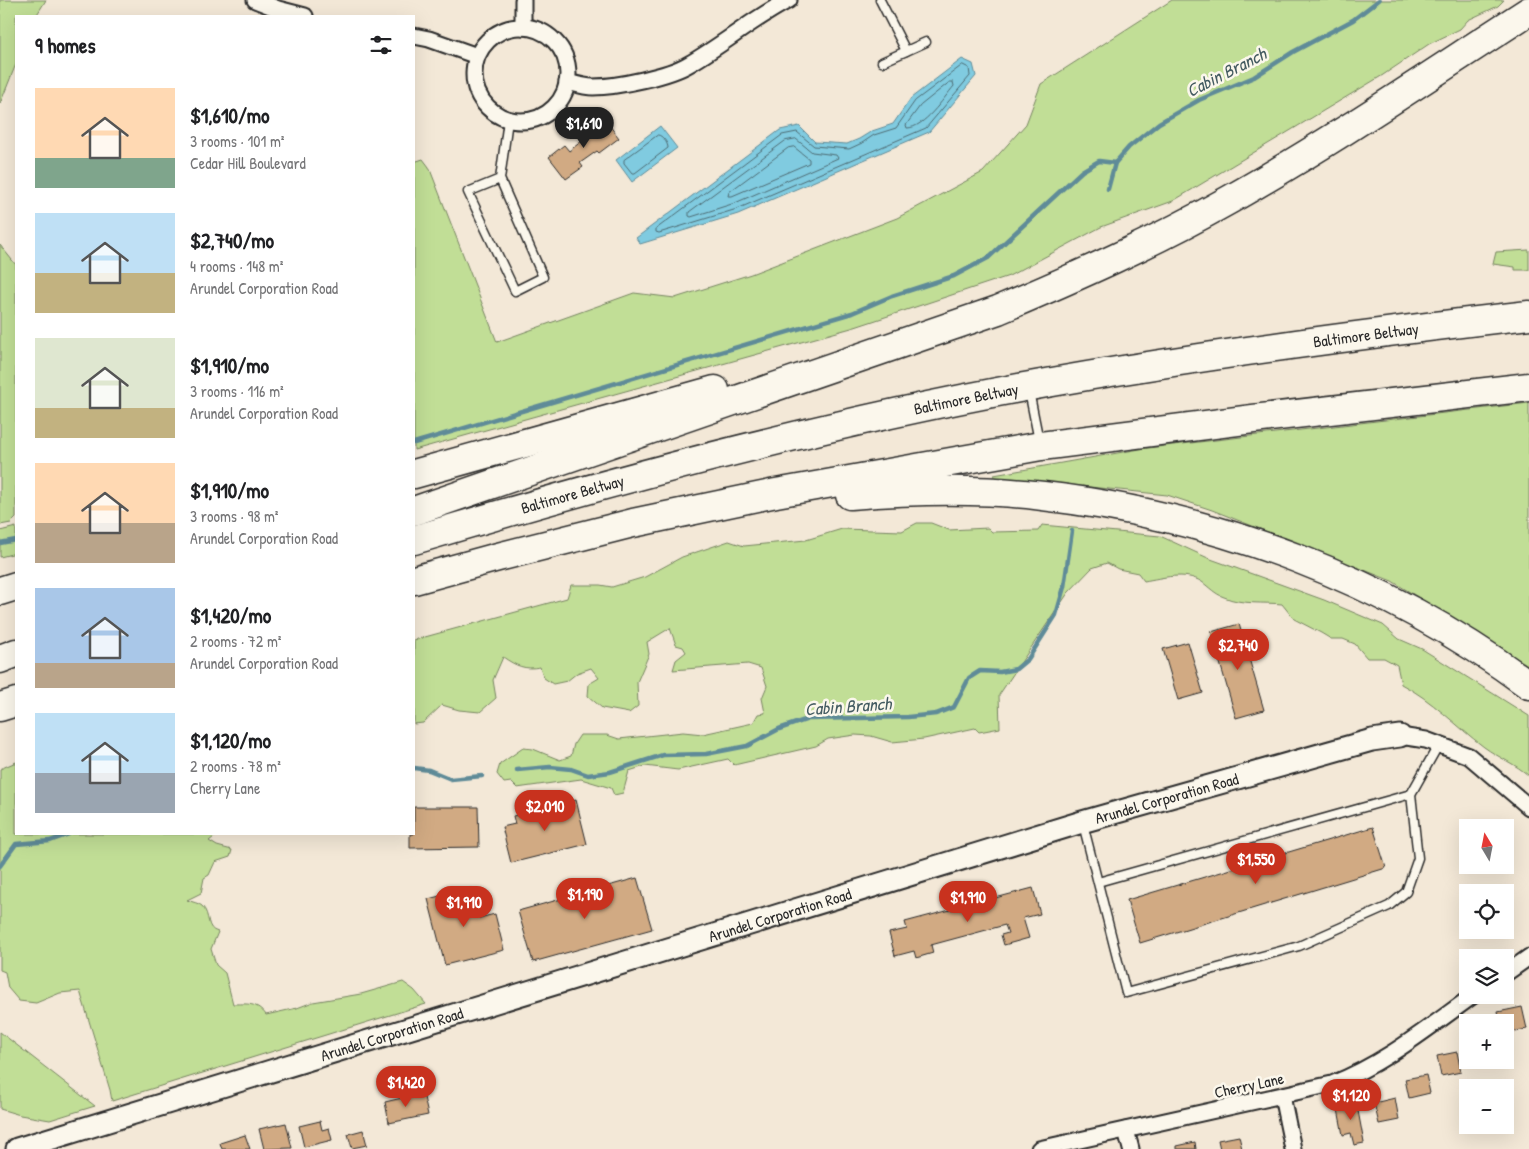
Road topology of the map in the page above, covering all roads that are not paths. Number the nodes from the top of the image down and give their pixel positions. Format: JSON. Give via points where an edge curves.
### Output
{"nodes":[{"id":1,"x":255,"y":0,"type":"edge"},
{"id":2,"x":523,"y":0,"type":"edge"},
{"id":3,"x":789,"y":0,"type":"edge"},
{"id":4,"x":880,"y":0,"type":"edge"},
{"id":5,"x":1529,"y":11,"type":"edge"},
{"id":6,"x":301,"y":15,"type":"edge"},
{"id":7,"x":523,"y":27,"type":"junction"},
{"id":8,"x":415,"y":36,"type":"edge"},
{"id":9,"x":926,"y":42,"type":"dead end"},
{"id":10,"x":906,"y":51,"type":"junction"},
{"id":11,"x":477,"y":56,"type":"junction"},
{"id":12,"x":882,"y":62,"type":"dead end"},
{"id":13,"x":567,"y":82,"type":"junction"},
{"id":14,"x":508,"y":120,"type":"junction"},
{"id":15,"x":500,"y":179,"type":"junction"},
{"id":16,"x":998,"y":310,"type":"junction"},
{"id":17,"x":1529,"y":315,"type":"edge"},
{"id":18,"x":1028,"y":386,"type":"junction"},
{"id":19,"x":1529,"y":387,"type":"edge"},
{"id":20,"x":1041,"y":446,"type":"junction"},
{"id":21,"x":415,"y":474,"type":"edge"},
{"id":22,"x":415,"y":511,"type":"edge"},
{"id":23,"x":633,"y":523,"type":"junction"},
{"id":24,"x":415,"y":540,"type":"edge"},
{"id":25,"x":415,"y":580,"type":"edge"},
{"id":26,"x":15,"y":586,"type":"edge"},
{"id":27,"x":0,"y":590,"type":"edge"},
{"id":28,"x":15,"y":653,"type":"edge"},
{"id":29,"x":0,"y":660,"type":"edge"},
{"id":30,"x":15,"y":662,"type":"edge"},
{"id":31,"x":0,"y":667,"type":"edge"},
{"id":32,"x":1529,"y":685,"type":"edge"},
{"id":33,"x":15,"y":702,"type":"edge"},
{"id":34,"x":0,"y":707,"type":"edge"},
{"id":35,"x":1400,"y":736,"type":"joint"},
{"id":36,"x":1439,"y":744,"type":"junction"},
{"id":37,"x":1411,"y":794,"type":"junction"},
{"id":38,"x":1529,"y":807,"type":"edge"},
{"id":39,"x":1082,"y":822,"type":"junction"},
{"id":40,"x":1098,"y":882,"type":"junction"},
{"id":41,"x":1529,"y":957,"type":"edge"},
{"id":42,"x":1514,"y":968,"type":"edge"},
{"id":43,"x":1461,"y":1004,"type":"edge"},
{"id":44,"x":1282,"y":1096,"type":"junction"},
{"id":45,"x":1126,"y":1130,"type":"junction"},
{"id":46,"x":17,"y":1149,"type":"edge"},
{"id":47,"x":1039,"y":1149,"type":"edge"},
{"id":48,"x":1131,"y":1149,"type":"edge"},
{"id":49,"x":1293,"y":1149,"type":"edge"}],
"edges":[{"from":1,"to":6,"type":"street"},
{"from":2,"to":7,"type":"street"},
{"from":3,"to":13,"type":"street","via":[[688,65],[653,78],[593,87]]},
{"from":4,"to":10,"type":"lane"},
{"from":5,"to":16,"type":"highway","via":[[1331,140],[1229,200],[1134,250]]},
{"from":7,"to":11,"type":"street","via":[[503,30],[491,38]]},
{"from":7,"to":13,"type":"street","via":[[546,34],[558,44],[565,57]]},
{"from":8,"to":11,"type":"street"},
{"from":9,"to":10,"type":"lane"},
{"from":10,"to":12,"type":"lane"},
{"from":11,"to":14,"type":"street","via":[[473,76],[476,91],[494,114]]},
{"from":13,"to":14,"type":"street","via":[[560,100],[550,111],[538,118]]},
{"from":14,"to":15,"type":"lane"},
{"from":15,"to":15,"type":"lane","via":[[543,277],[515,291],[468,192]]},
{"from":16,"to":21,"type":"highway"},
{"from":16,"to":22,"type":"highway"},
{"from":17,"to":18,"type":"highway","name":"Baltimore Beltway","via":[[1245,351]]},
{"from":18,"to":20,"type":"lane"},
{"from":18,"to":24,"type":"highway","name":"Baltimore Beltway","via":[[765,443],[621,480]]},
{"from":19,"to":20,"type":"highway"},
{"from":20,"to":23,"type":"highway","via":[[776,493]]},
{"from":23,"to":25,"type":"highway"},
{"from":23,"to":32,"type":"highway","via":[[882,493],[991,492],[1110,506],[1182,520],[1314,564],[1440,627]]},
{"from":26,"to":27,"type":"highway"},
{"from":28,"to":29,"type":"highway"},
{"from":30,"to":31,"type":"highway"},
{"from":33,"to":34,"type":"highway"},
{"from":35,"to":36,"type":"street","name":"Arundel Corporation Road"},
{"from":35,"to":39,"type":"street","name":"Arundel Corporation Road","via":[[1372,740]]},
{"from":36,"to":37,"type":"lane"},
{"from":36,"to":38,"type":"street","name":"Arundel Corporation Road","via":[[1469,756]]},
{"from":37,"to":40,"type":"lane"},
{"from":37,"to":40,"type":"lane","via":[[1418,858],[1406,892],[1389,906],[1299,946],[1126,993]]},
{"from":39,"to":40,"type":"lane"},
{"from":39,"to":46,"type":"street","name":"Arundel Corporation Road"},
{"from":41,"to":42,"type":"street"},
{"from":43,"to":44,"type":"street","name":"Cherry Lane","via":[[1356,1075]]},
{"from":44,"to":45,"type":"street","name":"Cherry Lane"},
{"from":44,"to":49,"type":"street"},
{"from":45,"to":47,"type":"street","name":"Cherry Lane"},
{"from":45,"to":48,"type":"street"}]}
